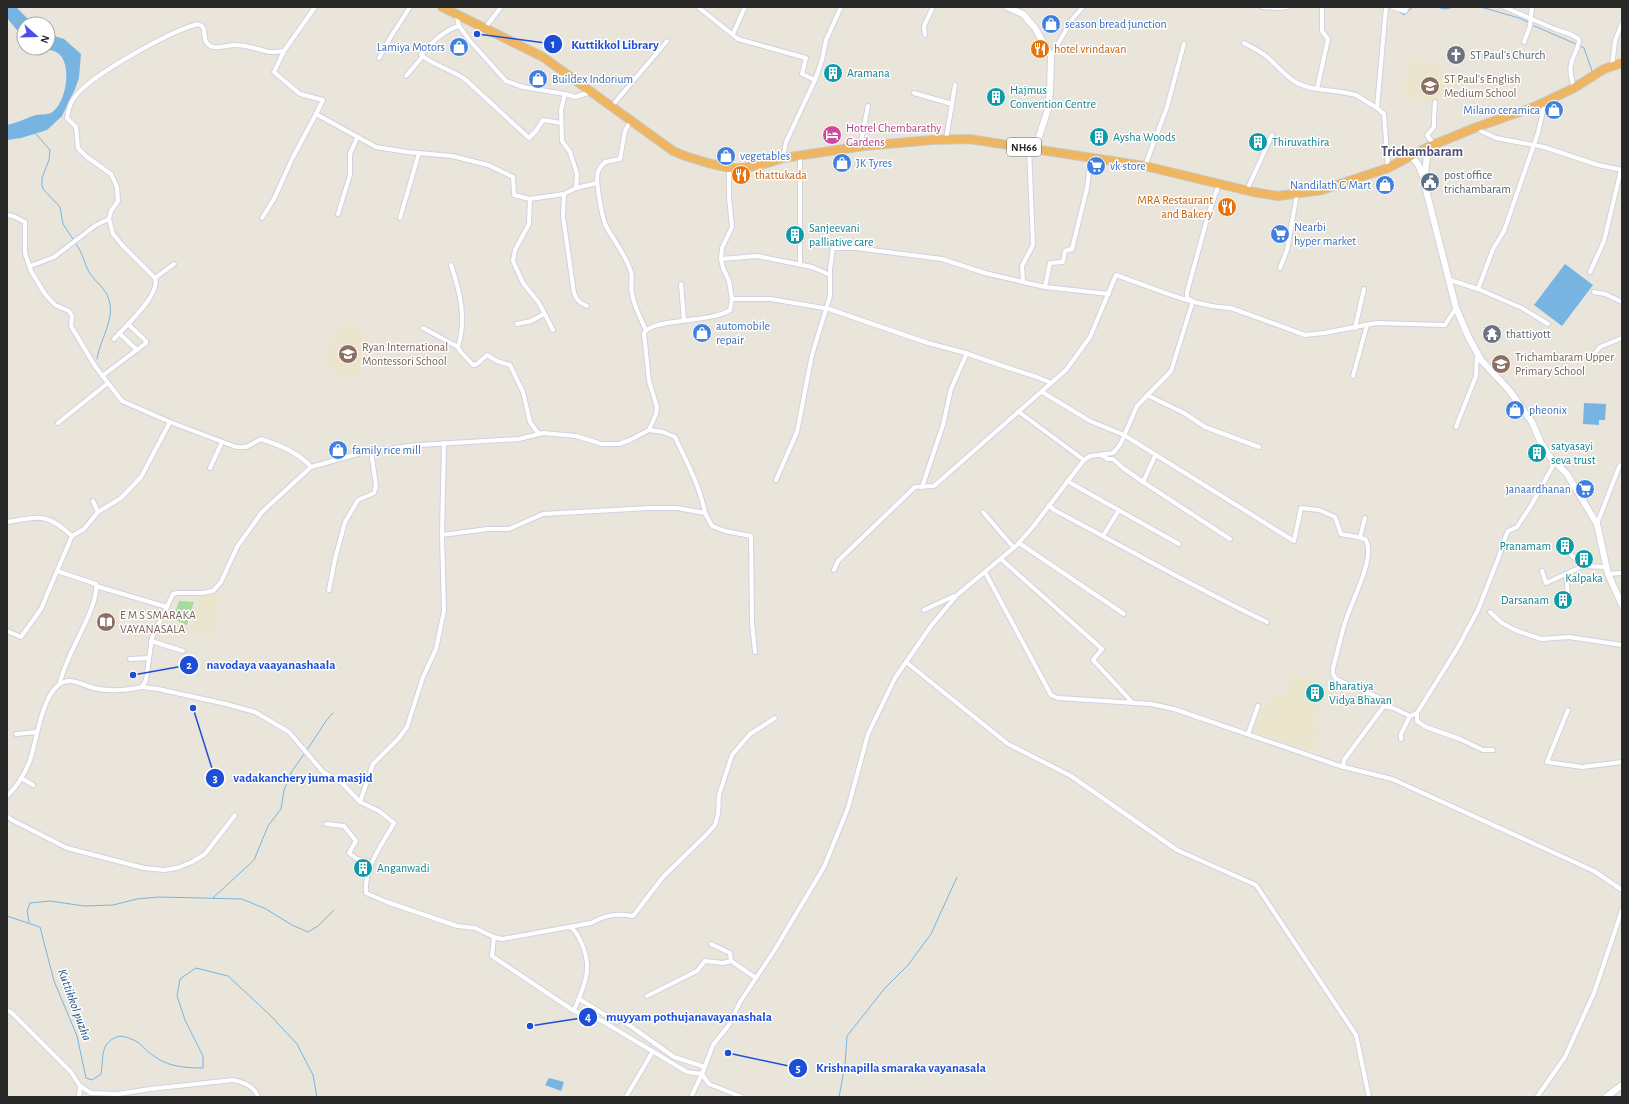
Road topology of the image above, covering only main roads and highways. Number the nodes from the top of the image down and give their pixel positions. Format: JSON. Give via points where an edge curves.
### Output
{"nodes":[{"id":1,"x":1007,"y":7,"type":"edge"},
{"id":2,"x":445,"y":8,"type":"edge"},
{"id":3,"x":1622,"y":62,"type":"edge"},
{"id":4,"x":1431,"y":146,"type":"junction"},
{"id":5,"x":1032,"y":148,"type":"junction"},
{"id":6,"x":1411,"y":156,"type":"junction"},
{"id":7,"x":1424,"y":182,"type":"junction"},
{"id":8,"x":1622,"y":605,"type":"edge"},
{"id":9,"x":1622,"y":1086,"type":"edge"},
{"id":10,"x":1606,"y":1097,"type":"edge"}],
"edges":[{"from":1,"to":5,"type":"main road","via":[[1023,14],[1035,28],[1051,56],[1048,109]]},
{"from":2,"to":5,"type":"highway","number":"NH66","via":[[543,58],[662,144],[685,156],[729,168],[761,165],[783,158],[860,147],[946,140],[969,139]]},
{"from":3,"to":4,"type":"highway","number":"NH66","via":[[1604,69],[1545,102]]},
{"from":4,"to":6,"type":"highway","number":"NH66"},
{"from":4,"to":7,"type":"main road"},
{"from":5,"to":6,"type":"highway","number":"NH66","via":[[1145,166],[1278,196],[1322,190],[1388,168]]},
{"from":6,"to":7,"type":"main road","via":[[1420,167]]},
{"from":7,"to":8,"type":"main road","via":[[1456,308],[1477,353],[1532,422],[1550,457],[1567,474],[1598,524],[1607,570]]},
{"from":9,"to":10,"type":"main road"}]}
